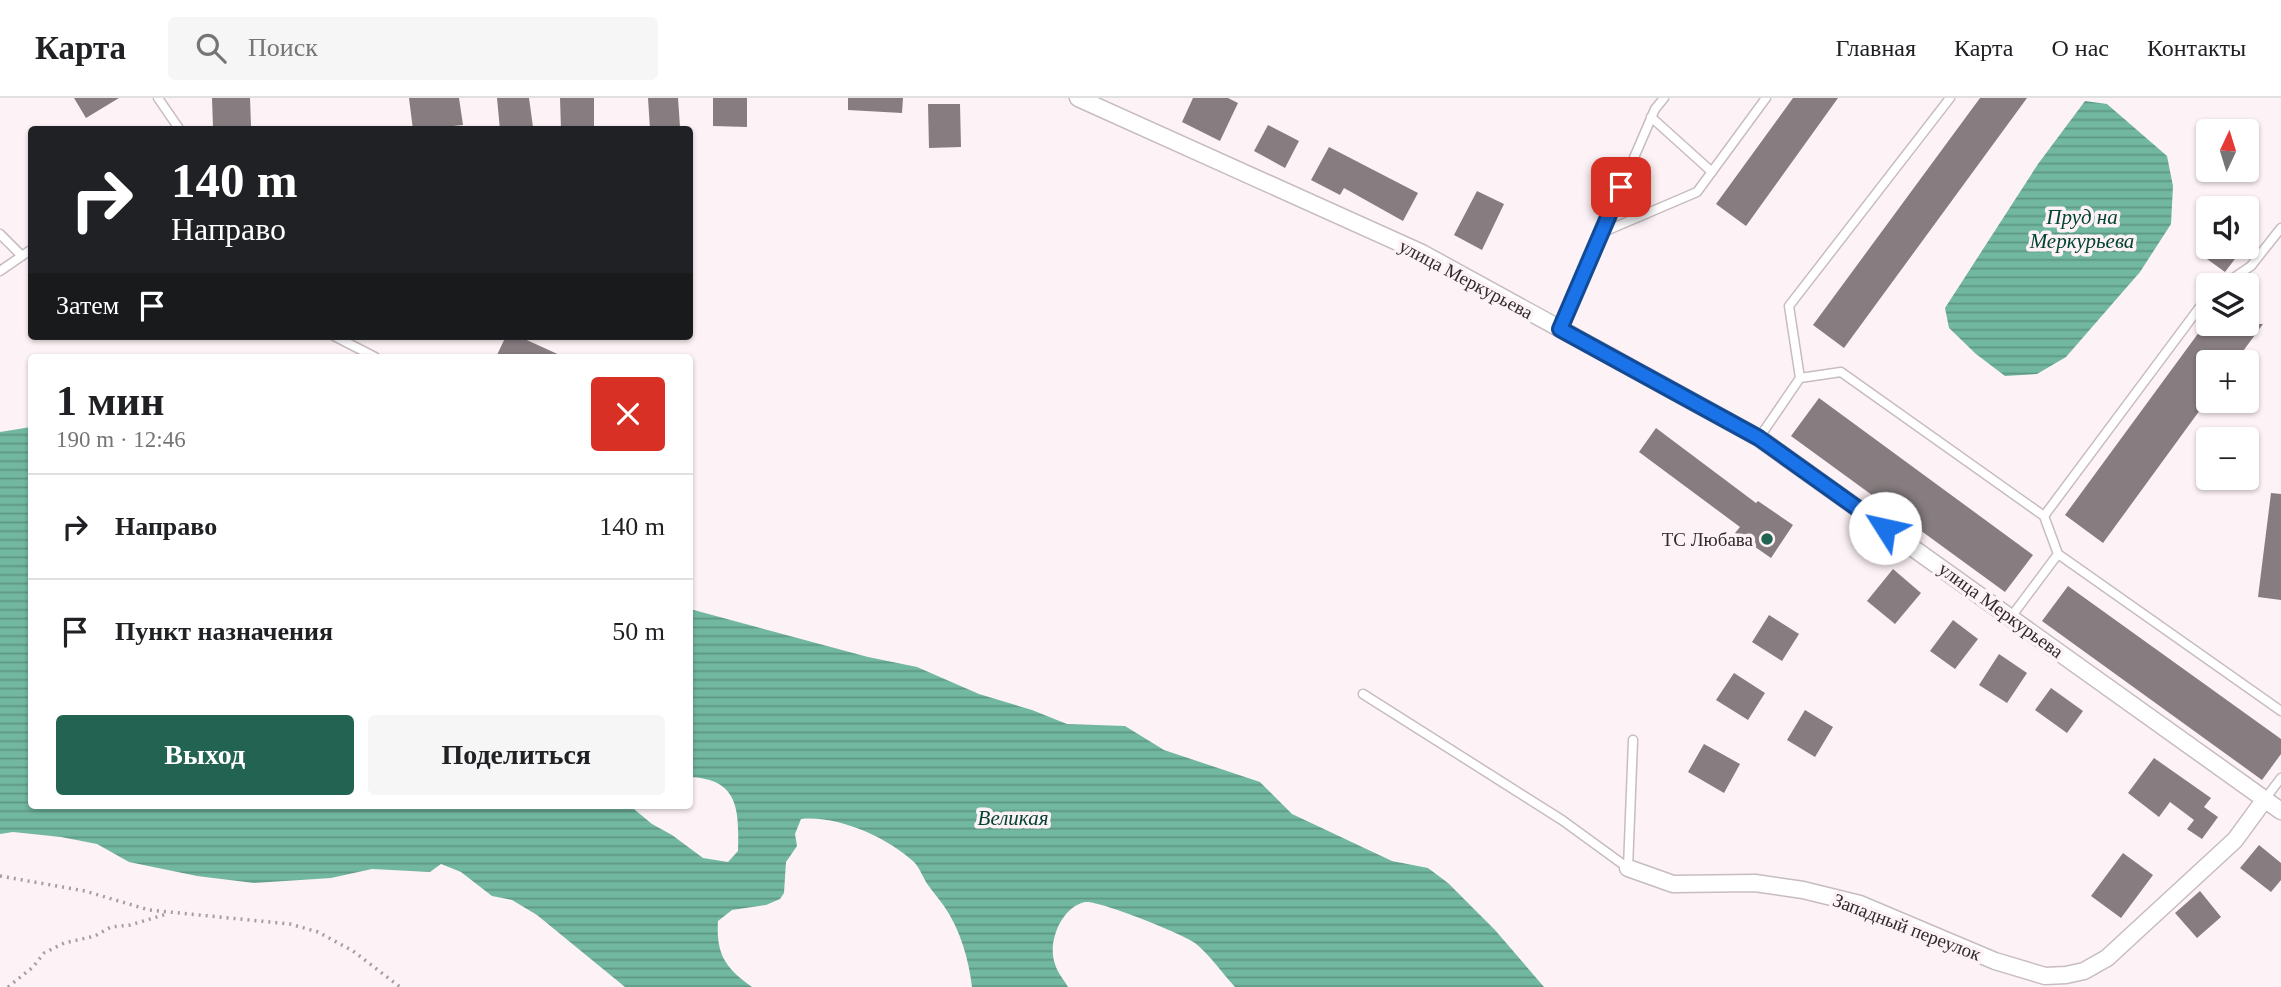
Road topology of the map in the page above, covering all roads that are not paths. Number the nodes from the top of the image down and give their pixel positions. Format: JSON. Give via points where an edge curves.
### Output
{"nodes":[{"id":1,"x":158,"y":98,"type":"edge"},
{"id":2,"x":1078,"y":98,"type":"edge"},
{"id":3,"x":1664,"y":98,"type":"edge"},
{"id":4,"x":1766,"y":98,"type":"edge"},
{"id":5,"x":1950,"y":98,"type":"edge"},
{"id":6,"x":1651,"y":117,"type":"junction"},
{"id":7,"x":177,"y":126,"type":"edge"},
{"id":8,"x":1712,"y":172,"type":"junction"},
{"id":9,"x":2281,"y":228,"type":"edge"},
{"id":10,"x":1601,"y":233,"type":"junction"},
{"id":11,"x":0,"y":234,"type":"edge"},
{"id":12,"x":28,"y":252,"type":"edge"},
{"id":13,"x":22,"y":256,"type":"junction"},
{"id":14,"x":0,"y":271,"type":"edge"},
{"id":15,"x":2240,"y":273,"type":"edge"},
{"id":16,"x":2196,"y":312,"type":"edge"},
{"id":17,"x":1560,"y":329,"type":"junction"},
{"id":18,"x":342,"y":340,"type":"edge"},
{"id":19,"x":370,"y":354,"type":"edge"},
{"id":20,"x":1800,"y":378,"type":"junction"},
{"id":21,"x":1759,"y":438,"type":"junction"},
{"id":22,"x":2044,"y":516,"type":"junction"},
{"id":23,"x":2058,"y":554,"type":"junction"},
{"id":24,"x":2011,"y":617,"type":"junction"},
{"id":25,"x":1363,"y":694,"type":"dead end"},
{"id":26,"x":2281,"y":711,"type":"edge"},
{"id":27,"x":1633,"y":740,"type":"dead end"},
{"id":28,"x":2281,"y":778,"type":"edge"},
{"id":29,"x":2265,"y":799,"type":"junction"},
{"id":30,"x":2281,"y":811,"type":"edge"},
{"id":31,"x":1628,"y":868,"type":"junction"},
{"id":32,"x":2064,"y":981,"type":"edge"}],
"edges":[{"from":1,"to":7,"type":"lane"},
{"from":2,"to":17,"type":"street","name":"улица Меркурьева","via":[[1422,253]]},
{"from":3,"to":6,"type":"lane"},
{"from":4,"to":8,"type":"lane"},
{"from":5,"to":20,"type":"lane","via":[[1789,306]]},
{"from":6,"to":8,"type":"lane"},
{"from":6,"to":10,"type":"lane"},
{"from":8,"to":10,"type":"lane","via":[[1697,192]]},
{"from":9,"to":15,"type":"lane"},
{"from":10,"to":17,"type":"lane"},
{"from":11,"to":13,"type":"lane"},
{"from":12,"to":13,"type":"lane"},
{"from":13,"to":14,"type":"lane"},
{"from":16,"to":22,"type":"lane"},
{"from":17,"to":21,"type":"street","name":"улица Меркурьева"},
{"from":18,"to":19,"type":"lane"},
{"from":20,"to":21,"type":"lane"},
{"from":20,"to":22,"type":"lane","via":[[1841,372]]},
{"from":21,"to":24,"type":"street","name":"улица Меркурьева"},
{"from":22,"to":23,"type":"lane"},
{"from":23,"to":24,"type":"lane"},
{"from":23,"to":26,"type":"lane"},
{"from":24,"to":29,"type":"street","name":"улица Меркурьева"},
{"from":25,"to":31,"type":"lane","name":"Западный переулок","via":[[1562,820]]},
{"from":27,"to":31,"type":"lane"},
{"from":28,"to":29,"type":"lane"},
{"from":29,"to":30,"type":"street","name":"улица Меркурьева"},
{"from":29,"to":32,"type":"street","name":"Западный переулок","via":[[2235,840],[2107,958]]},
{"from":31,"to":32,"type":"street","name":"Западный переулок","via":[[1673,884],[1755,883],[1860,904],[1995,961]]}]}
